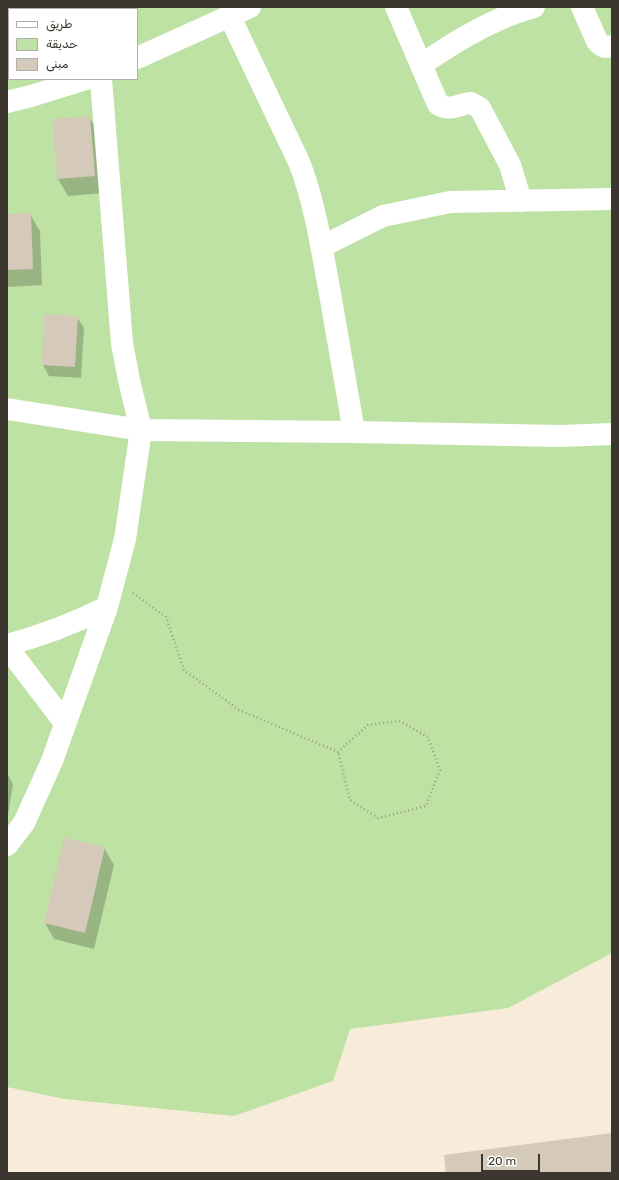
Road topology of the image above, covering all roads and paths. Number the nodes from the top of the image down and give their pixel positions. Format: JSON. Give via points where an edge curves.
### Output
{"nodes":[{"id":1,"x":250,"y":7,"type":"edge"},
{"id":2,"x":396,"y":7,"type":"edge"},
{"id":3,"x":534,"y":7,"type":"edge"},
{"id":4,"x":582,"y":7,"type":"edge"},
{"id":5,"x":230,"y":17,"type":"junction"},
{"id":6,"x":612,"y":46,"type":"edge"},
{"id":7,"x":138,"y":58,"type":"edge"},
{"id":8,"x":421,"y":65,"type":"junction"},
{"id":9,"x":79,"y":80,"type":"edge"},
{"id":10,"x":101,"y":80,"type":"edge"},
{"id":11,"x":59,"y":83,"type":"edge"},
{"id":12,"x":7,"y":102,"type":"edge"},
{"id":13,"x":612,"y":199,"type":"edge"},
{"id":14,"x":521,"y":201,"type":"junction"},
{"id":15,"x":322,"y":247,"type":"junction"},
{"id":16,"x":7,"y":409,"type":"edge"},
{"id":17,"x":141,"y":430,"type":"junction"},
{"id":18,"x":354,"y":432,"type":"junction"},
{"id":19,"x":612,"y":434,"type":"edge"},
{"id":20,"x":114,"y":580,"type":"junction"},
{"id":21,"x":107,"y":607,"type":"junction"},
{"id":22,"x":7,"y":646,"type":"edge"},
{"id":23,"x":66,"y":723,"type":"junction"},
{"id":24,"x":338,"y":752,"type":"junction"},
{"id":25,"x":7,"y":845,"type":"edge"}],
"edges":[{"from":1,"to":5,"type":"street"},
{"from":2,"to":8,"type":"street"},
{"from":3,"to":8,"type":"street","via":[[476,32]]},
{"from":4,"to":6,"type":"street","via":[[600,46]]},
{"from":5,"to":7,"type":"street"},
{"from":5,"to":15,"type":"street","via":[[299,162],[312,201]]},
{"from":8,"to":14,"type":"street","via":[[438,104],[442,107],[471,104],[480,108],[510,165]]},
{"from":9,"to":11,"type":"street"},
{"from":10,"to":17,"type":"street","via":[[122,343],[128,380]]},
{"from":11,"to":12,"type":"street","via":[[31,96]]},
{"from":13,"to":14,"type":"street"},
{"from":14,"to":15,"type":"street","via":[[450,202],[402,211],[382,216]]},
{"from":15,"to":18,"type":"street"},
{"from":16,"to":17,"type":"street"},
{"from":17,"to":18,"type":"street"},
{"from":17,"to":20,"type":"street","via":[[125,539]]},
{"from":18,"to":19,"type":"street","via":[[560,436]]},
{"from":20,"to":21,"type":"street"},
{"from":20,"to":24,"type":"path","via":[[166,617],[184,670],[239,710]]},
{"from":21,"to":22,"type":"street","via":[[64,628]]},
{"from":21,"to":23,"type":"street"},
{"from":22,"to":23,"type":"street"},
{"from":23,"to":25,"type":"street","via":[[24,822]]},
{"from":24,"to":24,"type":"path","via":[[368,725],[399,722],[428,737],[440,770],[426,806],[378,818],[350,800]]}]}
